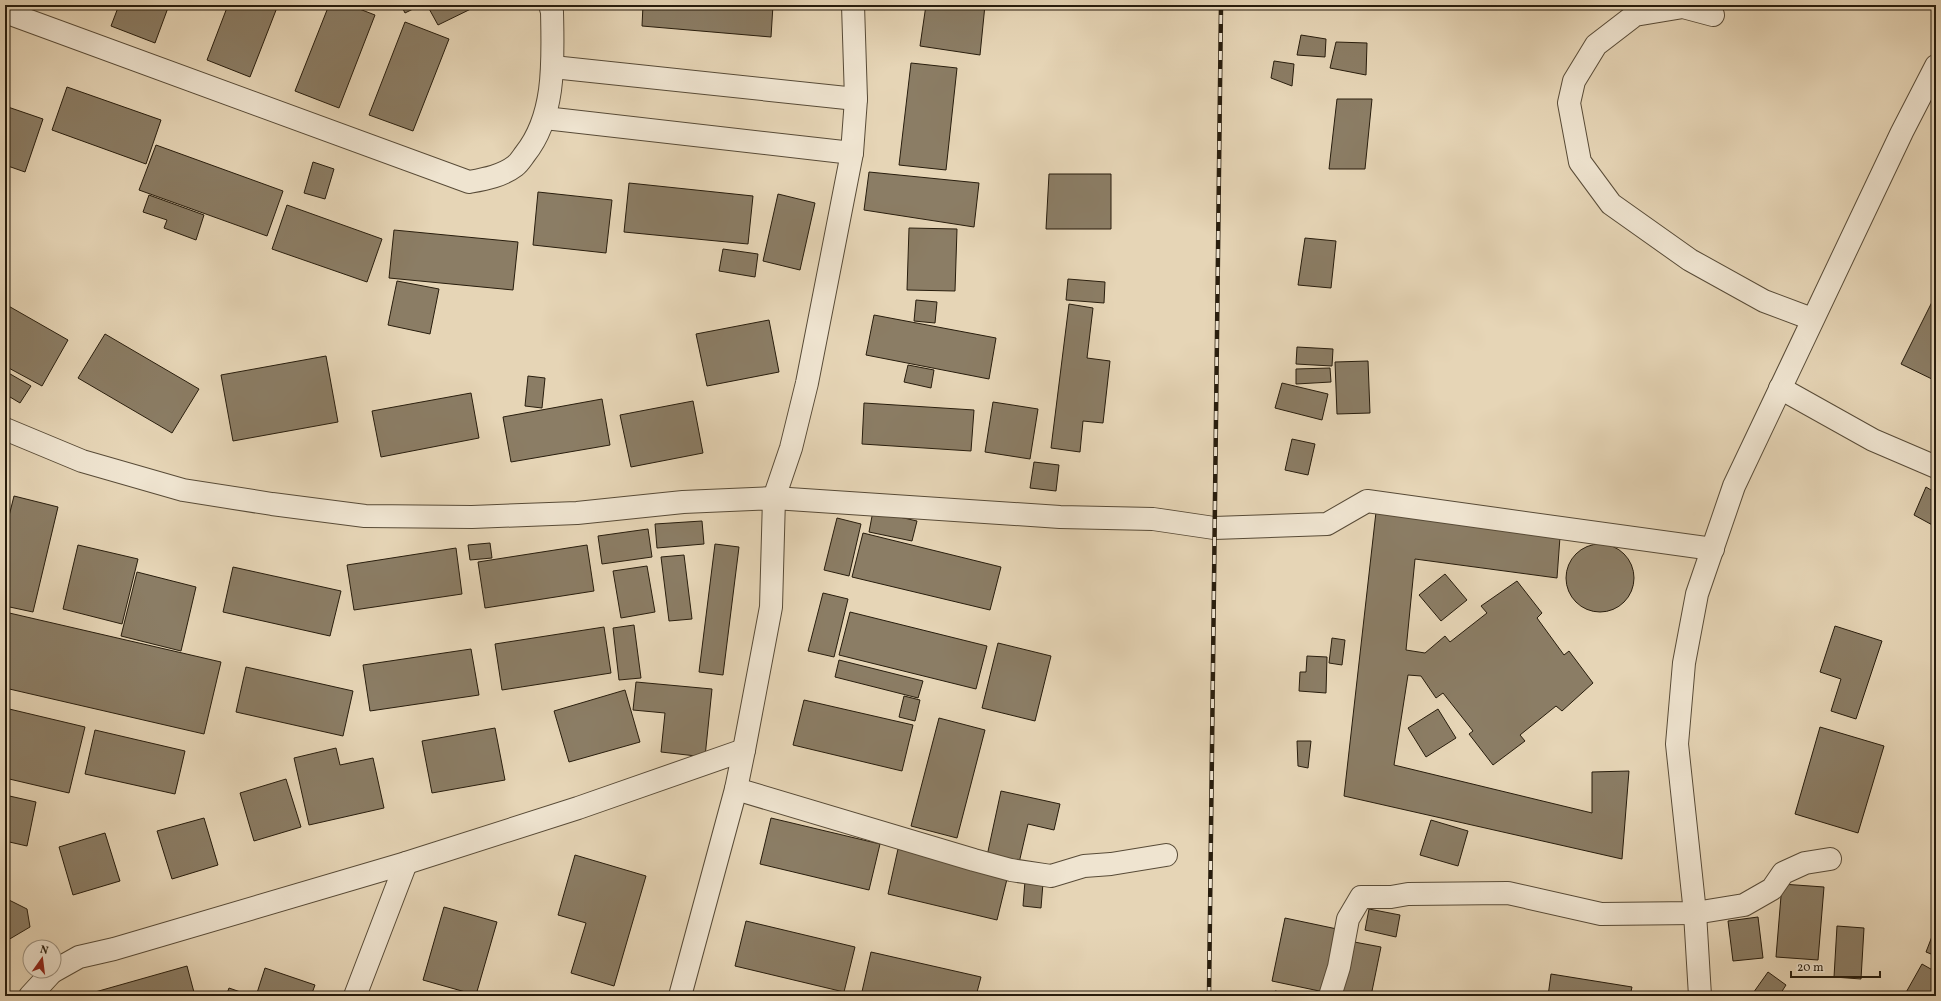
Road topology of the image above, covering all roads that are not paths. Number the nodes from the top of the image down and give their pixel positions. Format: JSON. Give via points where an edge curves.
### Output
{"nodes":[{"id":1,"x":550,"y":5,"type":"edge"},
{"id":2,"x":853,"y":5,"type":"edge"},
{"id":3,"x":5,"y":12,"type":"edge"},
{"id":4,"x":1713,"y":15,"type":"dead end"},
{"id":5,"x":1936,"y":66,"type":"edge"},
{"id":6,"x":553,"y":67,"type":"junction"},
{"id":7,"x":856,"y":99,"type":"junction"},
{"id":8,"x":545,"y":118,"type":"junction"},
{"id":9,"x":852,"y":153,"type":"junction"},
{"id":10,"x":1812,"y":319,"type":"junction"},
{"id":11,"x":1780,"y":388,"type":"junction"},
{"id":12,"x":5,"y":429,"type":"edge"},
{"id":13,"x":1936,"y":467,"type":"edge"},
{"id":14,"x":774,"y":498,"type":"junction"},
{"id":15,"x":1713,"y":549,"type":"junction"},
{"id":16,"x":744,"y":750,"type":"junction"},
{"id":17,"x":736,"y":789,"type":"junction"},
{"id":18,"x":1166,"y":855,"type":"dead end"},
{"id":19,"x":1830,"y":859,"type":"dead end"},
{"id":20,"x":406,"y":863,"type":"junction"},
{"id":21,"x":1694,"y":913,"type":"junction"},
{"id":22,"x":62,"y":967,"type":"edge"},
{"id":23,"x":46,"y":979,"type":"edge"},
{"id":24,"x":30,"y":996,"type":"edge"},
{"id":25,"x":355,"y":996,"type":"edge"},
{"id":26,"x":680,"y":996,"type":"edge"},
{"id":27,"x":1330,"y":996,"type":"edge"},
{"id":28,"x":1700,"y":996,"type":"edge"}],
"edges":[{"from":1,"to":6,"type":"street"},
{"from":2,"to":7,"type":"street"},
{"from":3,"to":8,"type":"street","via":[[469,182],[491,178],[516,166],[534,143]]},
{"from":4,"to":10,"type":"street","via":[[1683,7],[1635,15],[1596,45],[1574,80],[1569,103],[1580,162],[1611,204],[1690,260],[1764,301]]},
{"from":5,"to":10,"type":"street"},
{"from":6,"to":7,"type":"street"},
{"from":6,"to":8,"type":"street"},
{"from":7,"to":9,"type":"street"},
{"from":8,"to":9,"type":"street"},
{"from":9,"to":14,"type":"street","via":[[807,383],[791,448]]},
{"from":10,"to":11,"type":"street"},
{"from":11,"to":13,"type":"street","via":[[1873,440]]},
{"from":11,"to":15,"type":"street","via":[[1734,486]]},
{"from":12,"to":14,"type":"street","via":[[82,461],[183,490],[366,516],[472,517],[577,513],[684,502]]},
{"from":14,"to":15,"type":"street","via":[[1060,517],[1153,519],[1214,528],[1327,524],[1367,501]]},
{"from":14,"to":16,"type":"street","via":[[771,607]]},
{"from":15,"to":21,"type":"street","via":[[1697,594],[1684,663],[1677,744]]},
{"from":16,"to":17,"type":"street"},
{"from":16,"to":20,"type":"street","via":[[578,808]]},
{"from":17,"to":18,"type":"street","via":[[974,860],[1012,870],[1051,876],[1084,866]]},
{"from":17,"to":26,"type":"street"},
{"from":19,"to":21,"type":"street","via":[[1805,864],[1783,873],[1772,889],[1744,905]]},
{"from":20,"to":22,"type":"street","via":[[79,957]]},
{"from":20,"to":25,"type":"street"},
{"from":21,"to":27,"type":"street","via":[[1601,914],[1508,893],[1408,894],[1361,898],[1348,919],[1339,967]]},
{"from":21,"to":28,"type":"street"},
{"from":23,"to":24,"type":"street"}]}
